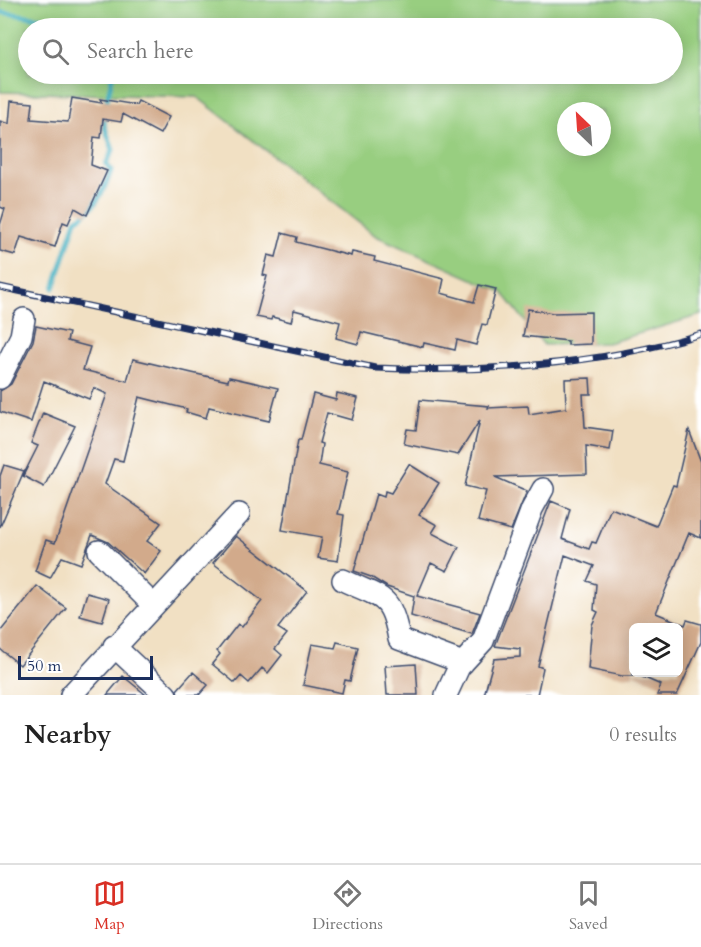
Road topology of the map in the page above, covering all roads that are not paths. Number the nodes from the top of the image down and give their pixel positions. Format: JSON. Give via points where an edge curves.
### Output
{"nodes":[{"id":1,"x":24,"y":319,"type":"dead end"},
{"id":2,"x":0,"y":378,"type":"edge"},
{"id":3,"x":543,"y":489,"type":"dead end"},
{"id":4,"x":239,"y":514,"type":"dead end"},
{"id":5,"x":99,"y":551,"type":"dead end"},
{"id":6,"x":343,"y":580,"type":"dead end"},
{"id":7,"x":153,"y":605,"type":"junction"},
{"id":8,"x":114,"y":646,"type":"junction"},
{"id":9,"x":463,"y":663,"type":"junction"},
{"id":10,"x":71,"y":695,"type":"edge"},
{"id":11,"x":166,"y":695,"type":"edge"},
{"id":12,"x":446,"y":695,"type":"edge"}],
"edges":[{"from":1,"to":2,"type":"street","via":[[21,336]]},
{"from":3,"to":9,"type":"street","via":[[483,641]]},
{"from":4,"to":7,"type":"street"},
{"from":5,"to":7,"type":"street"},
{"from":6,"to":9,"type":"street","via":[[388,602],[396,618],[399,639]]},
{"from":7,"to":8,"type":"street"},
{"from":8,"to":10,"type":"street"},
{"from":8,"to":11,"type":"street"},
{"from":9,"to":12,"type":"street"}]}
